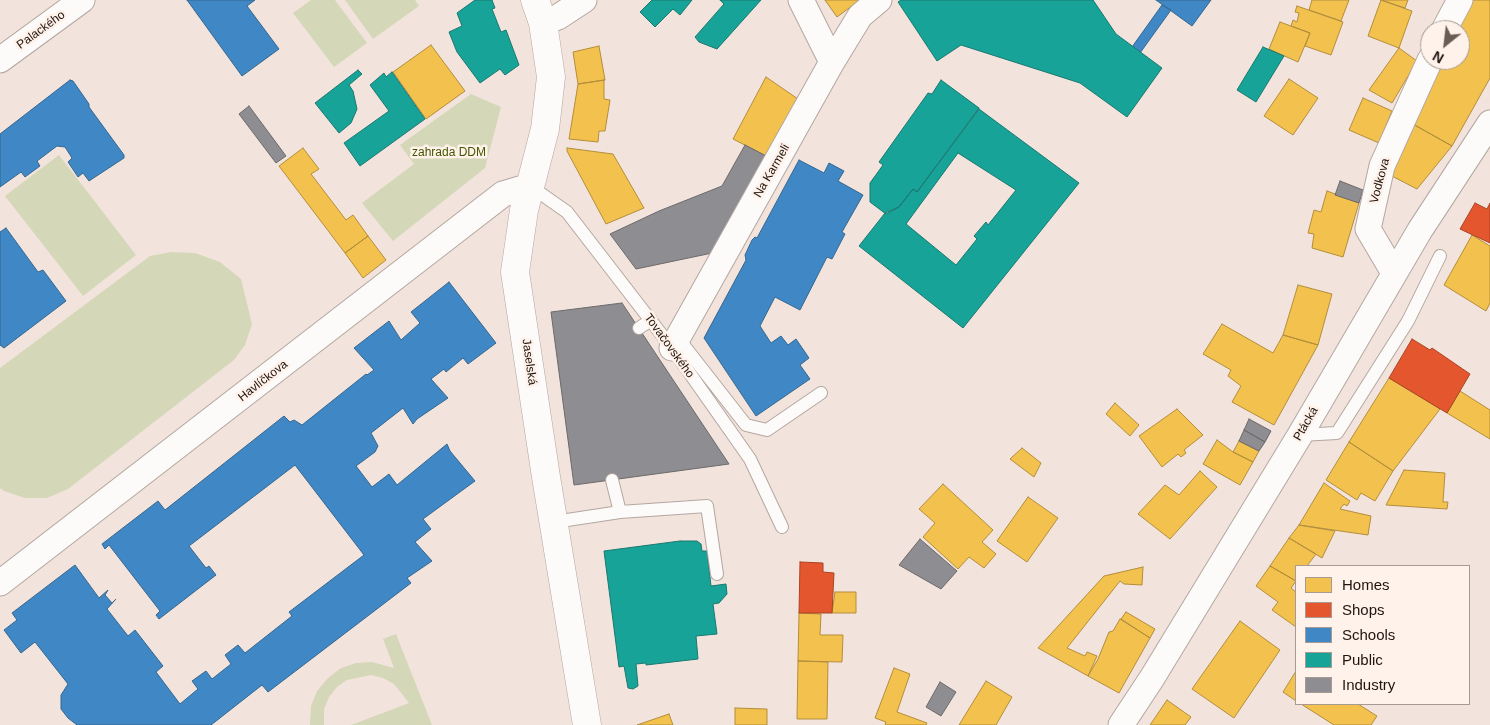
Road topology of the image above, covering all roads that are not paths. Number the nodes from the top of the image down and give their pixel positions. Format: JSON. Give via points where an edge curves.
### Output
{"nodes":[{"id":1,"x":584,"y":0,"type":"edge"},
{"id":2,"x":800,"y":0,"type":"edge"},
{"id":3,"x":879,"y":0,"type":"edge"},
{"id":4,"x":1460,"y":0,"type":"edge"},
{"id":5,"x":76,"y":2,"type":"edge"},
{"id":6,"x":539,"y":12,"type":"edge"},
{"id":7,"x":1449,"y":20,"type":"edge"},
{"id":8,"x":0,"y":60,"type":"edge"},
{"id":9,"x":832,"y":62,"type":"junction"},
{"id":10,"x":1425,"y":70,"type":"edge"},
{"id":11,"x":1490,"y":123,"type":"edge"},
{"id":12,"x":530,"y":186,"type":"junction"},
{"id":13,"x":1440,"y":256,"type":"dead end"},
{"id":14,"x":1394,"y":273,"type":"junction"},
{"id":15,"x":651,"y":320,"type":"junction"},
{"id":16,"x":639,"y":328,"type":"dead end"},
{"id":17,"x":675,"y":343,"type":"junction"},
{"id":18,"x":821,"y":393,"type":"dead end"},
{"id":19,"x":1300,"y":435,"type":"junction"},
{"id":20,"x":612,"y":480,"type":"dead end"},
{"id":21,"x":620,"y":512,"type":"junction"},
{"id":22,"x":554,"y":522,"type":"junction"},
{"id":23,"x":782,"y":527,"type":"dead end"},
{"id":24,"x":717,"y":574,"type":"dead end"},
{"id":25,"x":0,"y":583,"type":"edge"},
{"id":26,"x":588,"y":725,"type":"edge"},
{"id":27,"x":1121,"y":725,"type":"edge"}],
"edges":[{"from":1,"to":6,"type":"street","via":[[558,17]]},
{"from":2,"to":9,"type":"street"},
{"from":3,"to":9,"type":"street","name":"Na Karmeli","via":[[860,16]]},
{"from":4,"to":7,"type":"street"},
{"from":5,"to":8,"type":"street","name":"Palackého"},
{"from":6,"to":12,"type":"street","name":"Jaselská","via":[[551,77],[545,129]]},
{"from":9,"to":17,"type":"street","name":"Na Karmeli"},
{"from":10,"to":14,"type":"street","name":"Vodkova","via":[[1382,166],[1368,229]]},
{"from":11,"to":14,"type":"street","name":"Ptácká"},
{"from":12,"to":15,"type":"lane","name":"Tovačovského","via":[[567,212]]},
{"from":12,"to":22,"type":"street","name":"Jaselská","via":[[516,272]]},
{"from":12,"to":25,"type":"street","name":"Havlíčkova","via":[[503,194]]},
{"from":13,"to":19,"type":"lane","via":[[1408,321],[1337,434]]},
{"from":14,"to":19,"type":"street","name":"Ptácká"},
{"from":15,"to":16,"type":"lane"},
{"from":15,"to":17,"type":"lane","name":"Tovačovského"},
{"from":17,"to":18,"type":"lane","via":[[746,425],[767,430]]},
{"from":17,"to":23,"type":"lane","name":"Tovačovského","via":[[750,459]]},
{"from":19,"to":27,"type":"street","name":"Ptácká"},
{"from":20,"to":21,"type":"lane"},
{"from":21,"to":22,"type":"lane"},
{"from":21,"to":24,"type":"lane","via":[[707,506]]},
{"from":22,"to":26,"type":"street","name":"Jaselská"}]}
